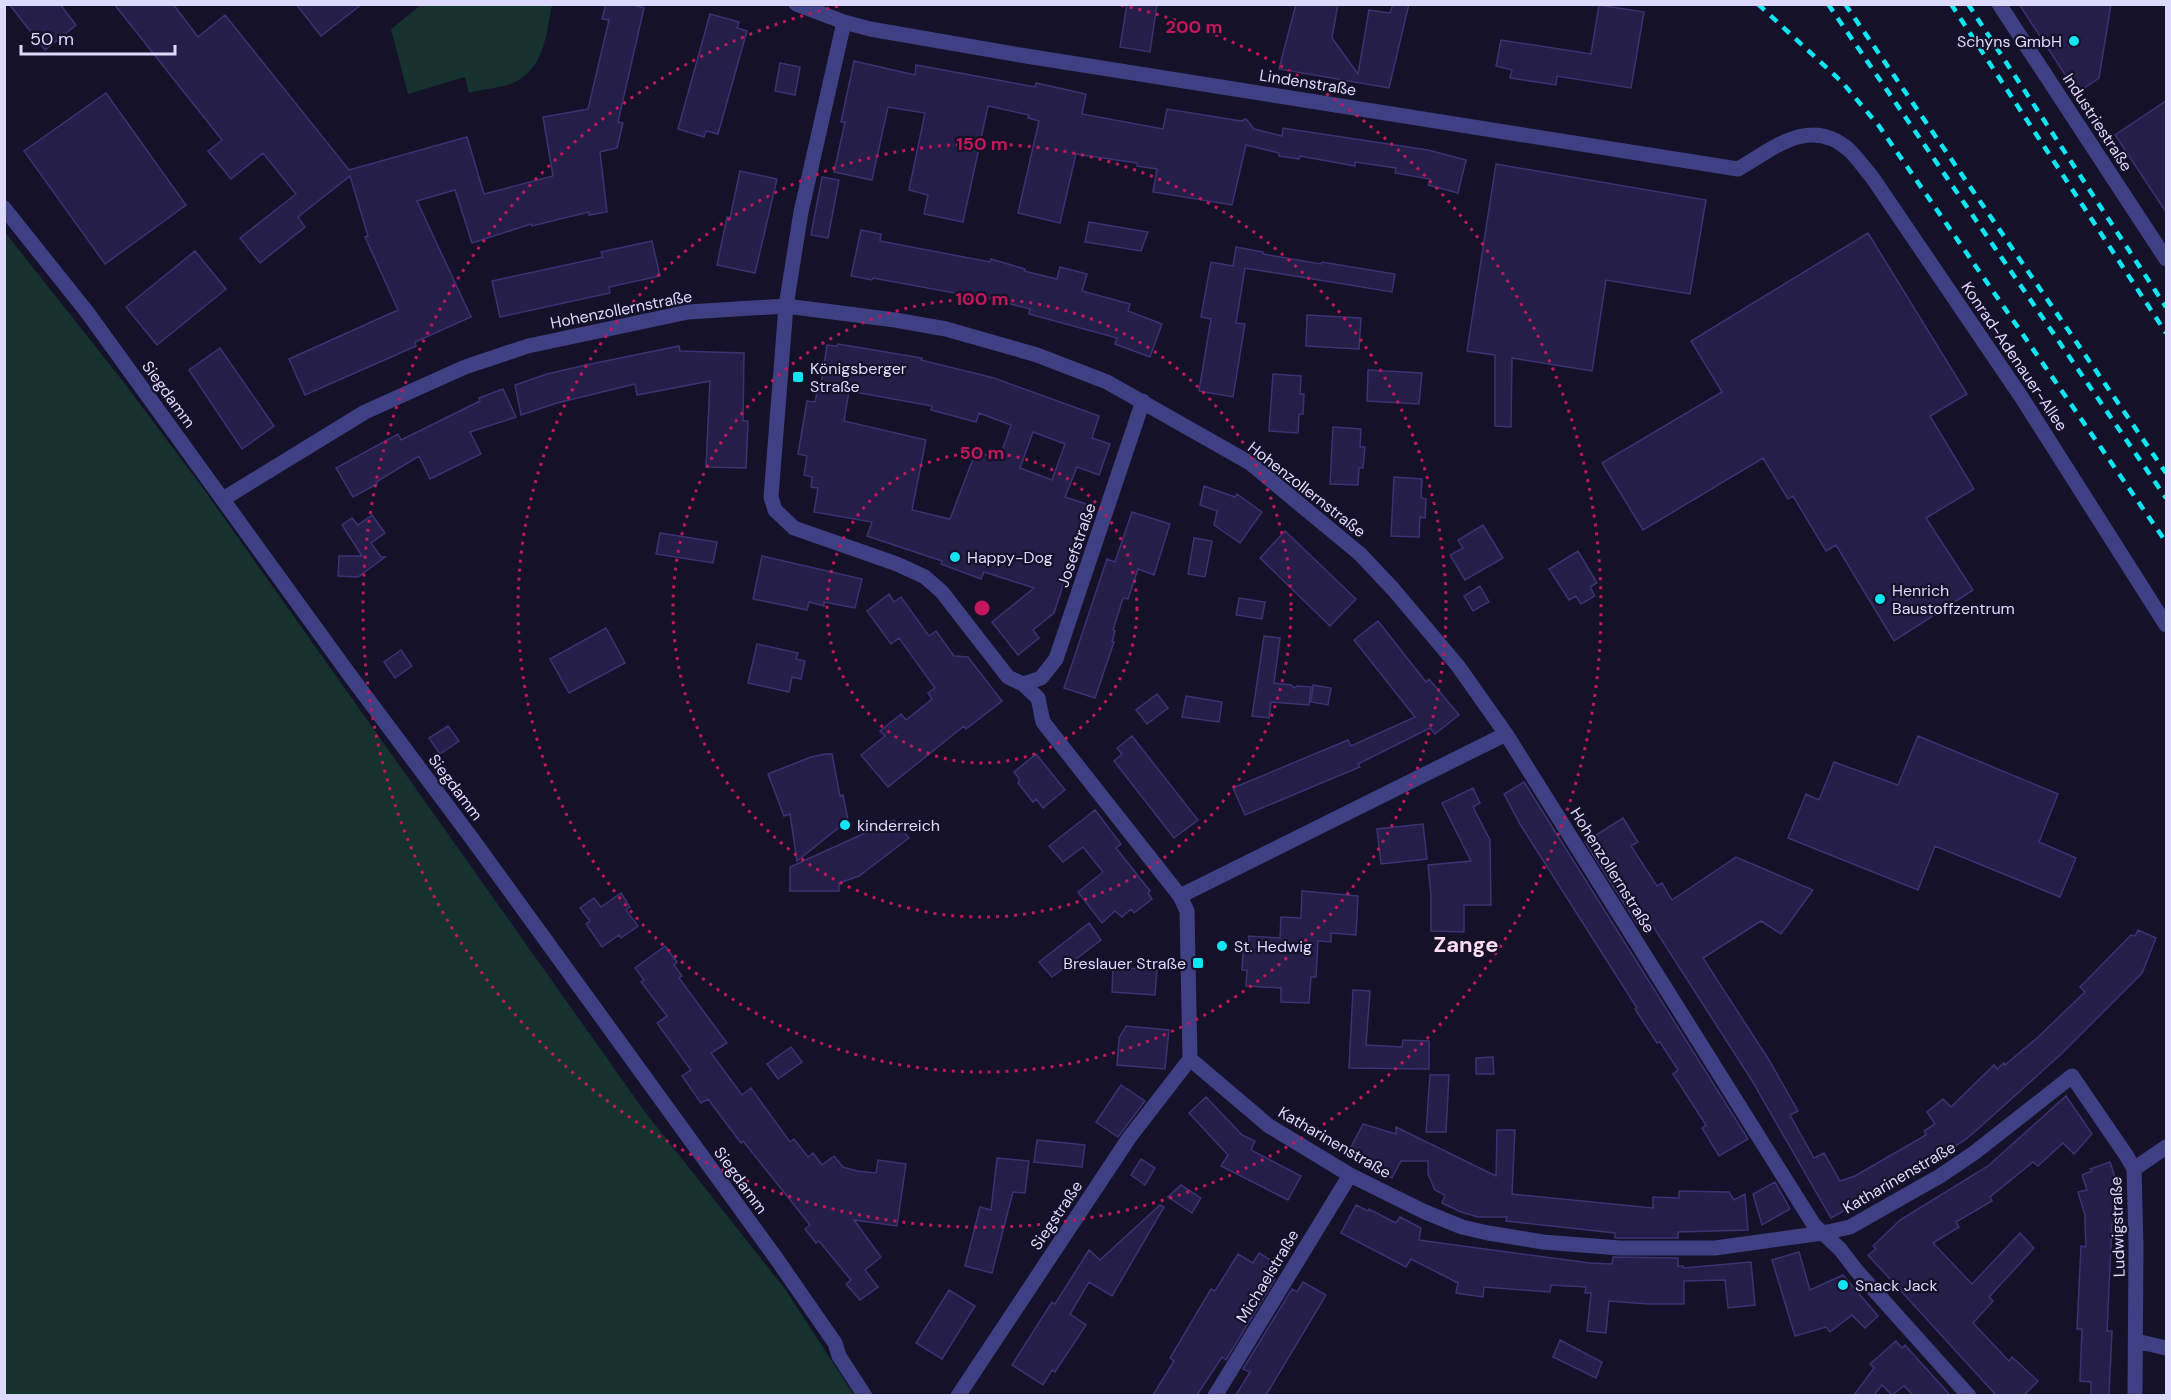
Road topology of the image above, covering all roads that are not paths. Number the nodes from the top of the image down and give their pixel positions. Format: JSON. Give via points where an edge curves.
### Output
{"nodes":[{"id":1,"x":796,"y":4,"type":"edge"},
{"id":2,"x":1999,"y":4,"type":"edge"},
{"id":3,"x":844,"y":22,"type":"junction"},
{"id":4,"x":1810,"y":134,"type":"joint"},
{"id":5,"x":4,"y":208,"type":"edge"},
{"id":6,"x":2166,"y":259,"type":"edge"},
{"id":7,"x":786,"y":306,"type":"junction"},
{"id":8,"x":1143,"y":401,"type":"junction"},
{"id":9,"x":224,"y":500,"type":"junction"},
{"id":10,"x":2166,"y":625,"type":"edge"},
{"id":11,"x":1023,"y":684,"type":"junction"},
{"id":12,"x":1506,"y":734,"type":"junction"},
{"id":13,"x":1180,"y":896,"type":"junction"},
{"id":14,"x":1190,"y":1059,"type":"junction"},
{"id":15,"x":2072,"y":1076,"type":"joint"},
{"id":16,"x":2166,"y":1147,"type":"edge"},
{"id":17,"x":2134,"y":1169,"type":"junction"},
{"id":18,"x":1350,"y":1175,"type":"junction"},
{"id":19,"x":1823,"y":1233,"type":"junction"},
{"id":20,"x":2136,"y":1341,"type":"junction"},
{"id":21,"x":2166,"y":1348,"type":"edge"},
{"id":22,"x":866,"y":1395,"type":"edge"},
{"id":23,"x":958,"y":1395,"type":"edge"},
{"id":24,"x":1215,"y":1395,"type":"edge"},
{"id":25,"x":1970,"y":1395,"type":"edge"},
{"id":26,"x":2135,"y":1395,"type":"edge"}],
"edges":[{"from":1,"to":3,"type":"street","name":"Lindenstraße"},
{"from":2,"to":6,"type":"street","name":"Industriestraße"},
{"from":3,"to":4,"type":"street","name":"Lindenstraße","via":[[1063,62],[1738,169],[1794,137]]},
{"from":3,"to":7,"type":"street","via":[[801,212]]},
{"from":4,"to":10,"type":"street","name":"Konrad-Adenauer-Allee","via":[[1822,135],[1848,149],[1872,177],[2022,398]]},
{"from":5,"to":9,"type":"street","name":"Siegdamm","via":[[87,312]]},
{"from":7,"to":8,"type":"street","name":"Hohenzollernstraße","via":[[946,329],[1037,355],[1107,382]]},
{"from":7,"to":9,"type":"street","name":"Hohenzollernstraße","via":[[688,312],[496,356],[365,412]]},
{"from":7,"to":11,"type":"street","via":[[771,497],[775,510],[794,528],[925,577],[942,592],[1008,677]]},
{"from":8,"to":11,"type":"street","name":"Josefstraße","via":[[1056,659],[1041,678]]},
{"from":8,"to":12,"type":"street","name":"Hohenzollernstraße","via":[[1250,463],[1360,554],[1458,666]]},
{"from":9,"to":22,"type":"street","name":"Siegdamm","via":[[776,1258]]},
{"from":11,"to":13,"type":"street","via":[[1038,698],[1043,722]]},
{"from":12,"to":13,"type":"street"},
{"from":12,"to":19,"type":"street","name":"Hohenzollernstraße","via":[[1814,1225]]},
{"from":13,"to":14,"type":"street","via":[[1187,911]]},
{"from":14,"to":18,"type":"street","name":"Katharinenstraße","via":[[1269,1126]]},
{"from":14,"to":23,"type":"street","name":"Siegstraße","via":[[1130,1138]]},
{"from":15,"to":17,"type":"street","name":"Ludwigstraße"},
{"from":15,"to":19,"type":"street","name":"Katharinenstraße","via":[[1940,1176],[1850,1227]]},
{"from":16,"to":17,"type":"street"},
{"from":17,"to":20,"type":"street","name":"Ludwigstraße"},
{"from":18,"to":19,"type":"street","name":"Katharinenstraße","via":[[1462,1227],[1543,1242],[1620,1248],[1715,1248]]},
{"from":18,"to":24,"type":"street","name":"Michaelstraße"},
{"from":19,"to":25,"type":"street","name":"Hohenzollernstraße"},
{"from":20,"to":21,"type":"street"},
{"from":20,"to":26,"type":"street","name":"Ludwigstraße"}]}
